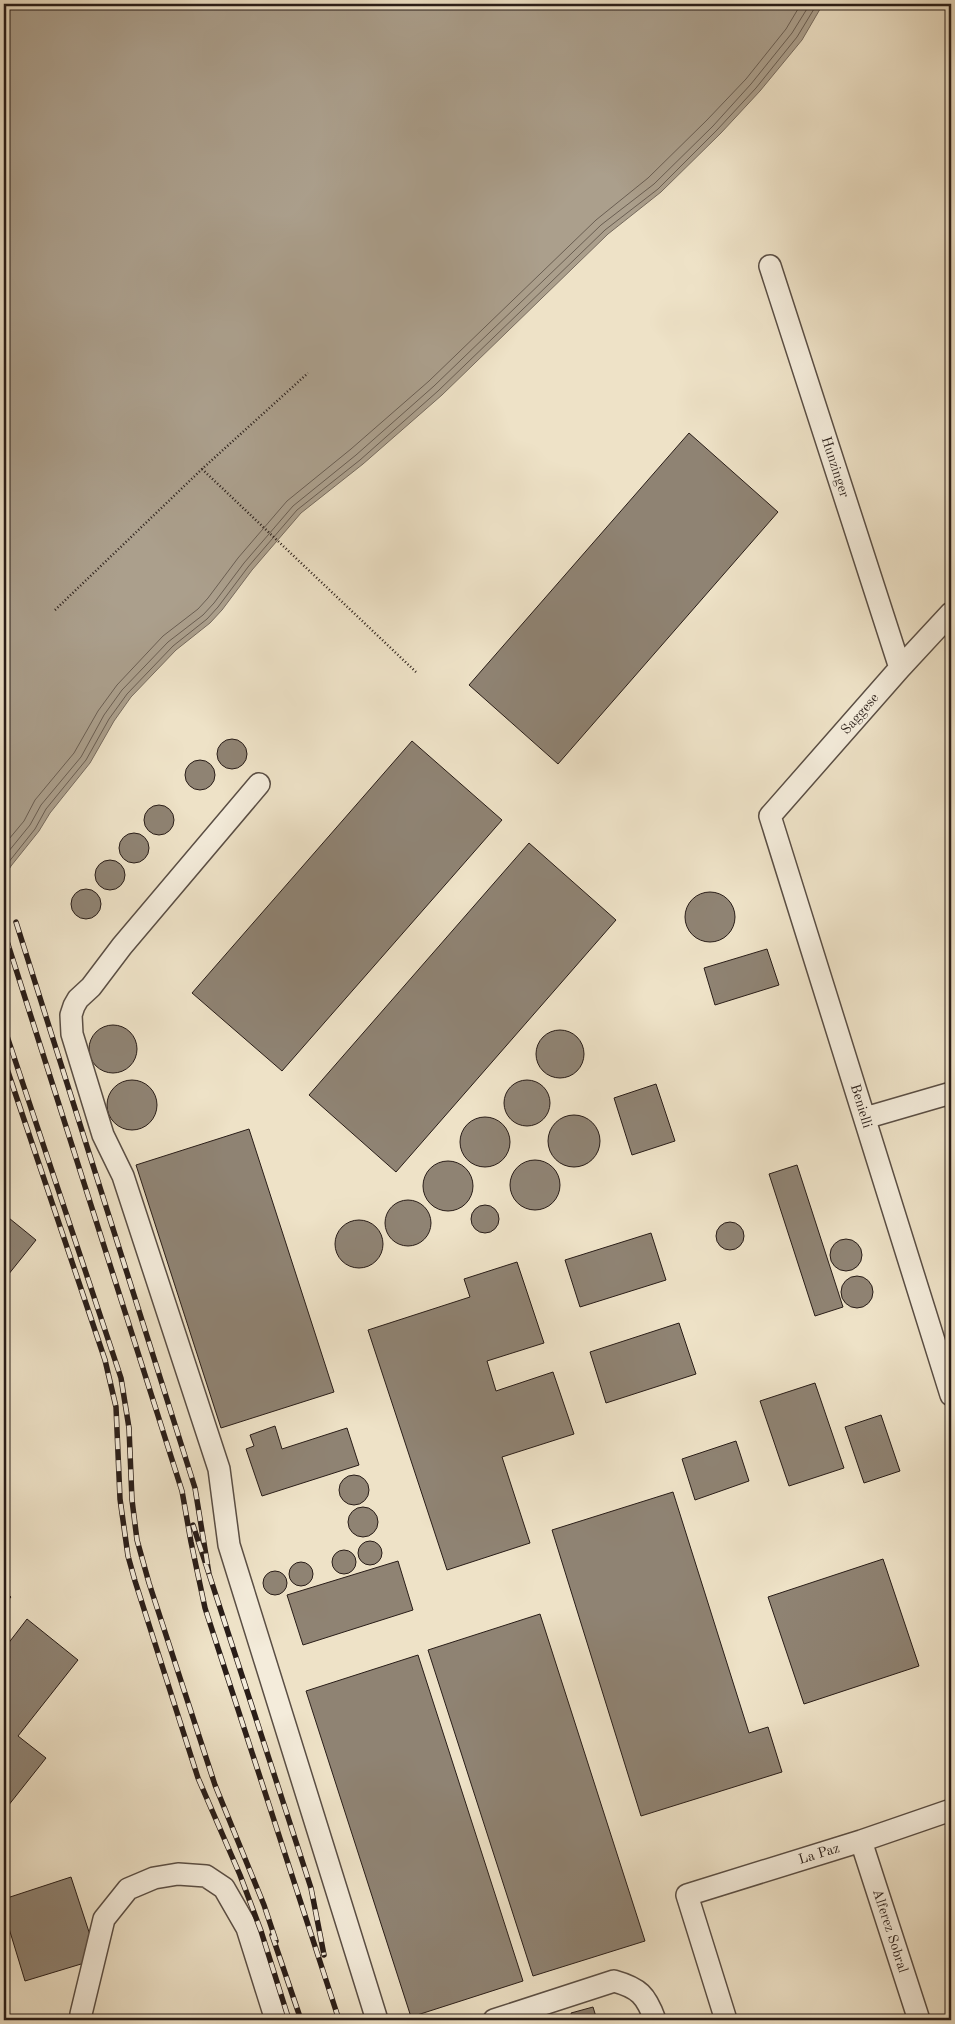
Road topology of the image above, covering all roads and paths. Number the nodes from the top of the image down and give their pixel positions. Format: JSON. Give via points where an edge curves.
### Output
{"nodes":[{"id":1,"x":770,"y":266,"type":"dead end"},
{"id":2,"x":308,"y":372,"type":"dead end"},
{"id":3,"x":202,"y":470,"type":"junction"},
{"id":4,"x":55,"y":610,"type":"dead end"},
{"id":5,"x":951,"y":613,"type":"edge"},
{"id":6,"x":900,"y":668,"type":"junction"},
{"id":7,"x":416,"y":672,"type":"dead end"},
{"id":8,"x":259,"y":784,"type":"dead end"},
{"id":9,"x":770,"y":816,"type":"joint"},
{"id":10,"x":951,"y":1092,"type":"edge"},
{"id":11,"x":864,"y":1118,"type":"junction"},
{"id":12,"x":950,"y":1386,"type":"edge"},
{"id":13,"x":951,"y":1810,"type":"edge"},
{"id":14,"x":861,"y":1841,"type":"junction"},
{"id":15,"x":82,"y":2020,"type":"edge"},
{"id":16,"x":276,"y":2020,"type":"edge"},
{"id":17,"x":377,"y":2020,"type":"edge"},
{"id":18,"x":494,"y":2020,"type":"edge"},
{"id":19,"x":655,"y":2020,"type":"edge"},
{"id":20,"x":726,"y":2020,"type":"edge"},
{"id":21,"x":919,"y":2020,"type":"edge"}],
"edges":[{"from":1,"to":6,"type":"street","name":"Hunzinger"},
{"from":2,"to":3,"type":"path"},
{"from":3,"to":4,"type":"path"},
{"from":3,"to":7,"type":"path"},
{"from":5,"to":6,"type":"street","name":"Saggese"},
{"from":6,"to":9,"type":"street","name":"Saggese"},
{"from":8,"to":17,"type":"street","via":[[78,999],[71,1015],[72,1034],[103,1136],[123,1176],[219,1468],[229,1545]]},
{"from":9,"to":11,"type":"street","name":"Benielli"},
{"from":10,"to":11,"type":"street"},
{"from":11,"to":12,"type":"street","name":"Benielli"},
{"from":13,"to":14,"type":"street","name":"La Paz"},
{"from":14,"to":20,"type":"street","name":"La Paz","via":[[687,1895]]},
{"from":14,"to":21,"type":"street","name":"Alferez Sobral"},
{"from":15,"to":16,"type":"street","via":[[104,1919],[128,1889],[154,1878],[178,1874],[206,1876],[224,1888],[247,1928]]},
{"from":18,"to":19,"type":"street","via":[[614,1981],[632,1986],[645,1997]]}]}
